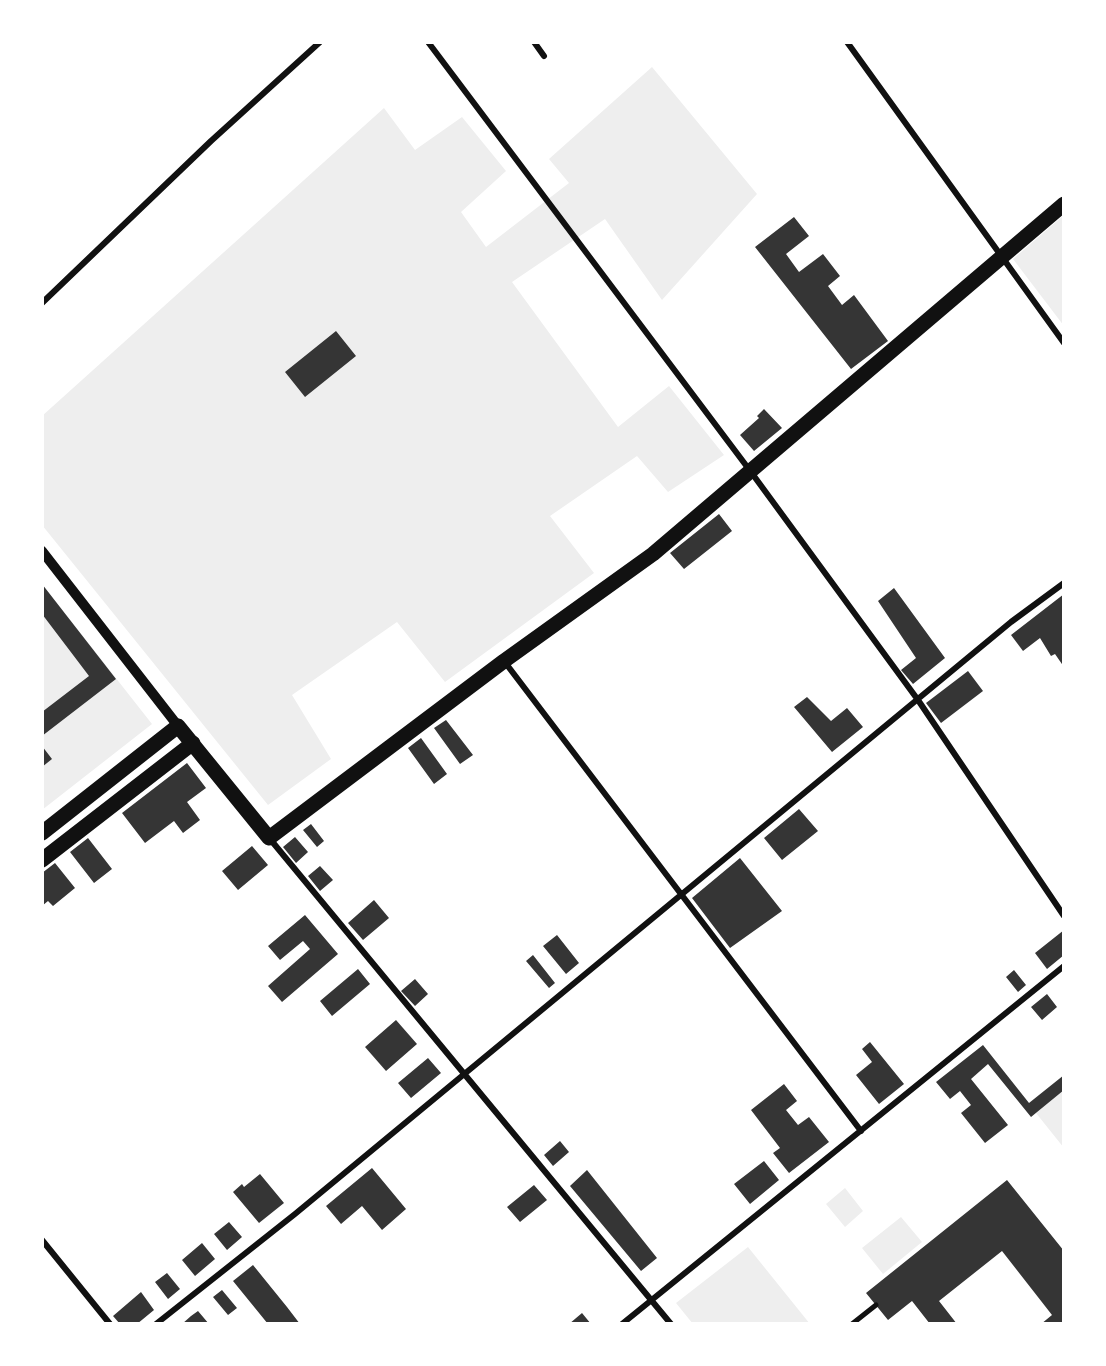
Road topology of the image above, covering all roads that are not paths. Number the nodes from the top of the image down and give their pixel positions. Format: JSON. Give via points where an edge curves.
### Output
{"nodes":[{"id":1,"x":320,"y":42,"type":"edge"},
{"id":2,"x":428,"y":42,"type":"edge"},
{"id":3,"x":534,"y":42,"type":"edge"},
{"id":4,"x":847,"y":42,"type":"edge"},
{"id":5,"x":544,"y":56,"type":"dead end"},
{"id":6,"x":1064,"y":204,"type":"edge"},
{"id":7,"x":1001,"y":259,"type":"junction"},
{"id":8,"x":42,"y":303,"type":"edge"},
{"id":9,"x":1064,"y":343,"type":"edge"},
{"id":10,"x":751,"y":472,"type":"junction"},
{"id":11,"x":42,"y":551,"type":"edge"},
{"id":12,"x":1064,"y":583,"type":"edge"},
{"id":13,"x":504,"y":661,"type":"junction"},
{"id":14,"x":918,"y":700,"type":"junction"},
{"id":15,"x":178,"y":726,"type":"junction"},
{"id":16,"x":193,"y":743,"type":"junction"},
{"id":17,"x":42,"y":833,"type":"edge"},
{"id":18,"x":269,"y":838,"type":"junction"},
{"id":19,"x":42,"y":860,"type":"edge"},
{"id":20,"x":681,"y":895,"type":"junction"},
{"id":21,"x":1064,"y":916,"type":"edge"},
{"id":22,"x":1064,"y":966,"type":"edge"},
{"id":23,"x":464,"y":1074,"type":"junction"},
{"id":24,"x":861,"y":1131,"type":"junction"},
{"id":25,"x":42,"y":1240,"type":"edge"},
{"id":26,"x":651,"y":1300,"type":"junction"},
{"id":27,"x":876,"y":1305,"type":"dead end"},
{"id":28,"x":110,"y":1324,"type":"edge"},
{"id":29,"x":156,"y":1324,"type":"edge"},
{"id":30,"x":622,"y":1324,"type":"edge"},
{"id":31,"x":671,"y":1324,"type":"edge"},
{"id":32,"x":852,"y":1324,"type":"edge"}],
"edges":[{"from":1,"to":8,"type":"street"},
{"from":2,"to":10,"type":"street"},
{"from":3,"to":5,"type":"street"},
{"from":4,"to":7,"type":"street"},
{"from":6,"to":7,"type":"main road"},
{"from":7,"to":9,"type":"street"},
{"from":7,"to":10,"type":"main road"},
{"from":10,"to":13,"type":"main road","via":[[652,554]]},
{"from":10,"to":14,"type":"street"},
{"from":11,"to":15,"type":"street"},
{"from":12,"to":14,"type":"street"},
{"from":13,"to":18,"type":"main road"},
{"from":13,"to":20,"type":"street"},
{"from":14,"to":20,"type":"street"},
{"from":14,"to":21,"type":"street"},
{"from":15,"to":16,"type":"main road"},
{"from":15,"to":17,"type":"main road"},
{"from":16,"to":18,"type":"main road"},
{"from":16,"to":19,"type":"main road"},
{"from":18,"to":23,"type":"street"},
{"from":20,"to":23,"type":"street"},
{"from":20,"to":24,"type":"street"},
{"from":22,"to":24,"type":"street"},
{"from":23,"to":26,"type":"street"},
{"from":23,"to":29,"type":"street"},
{"from":24,"to":26,"type":"street"},
{"from":25,"to":28,"type":"street"},
{"from":26,"to":30,"type":"street"},
{"from":26,"to":31,"type":"street"},
{"from":27,"to":32,"type":"street"}]}
